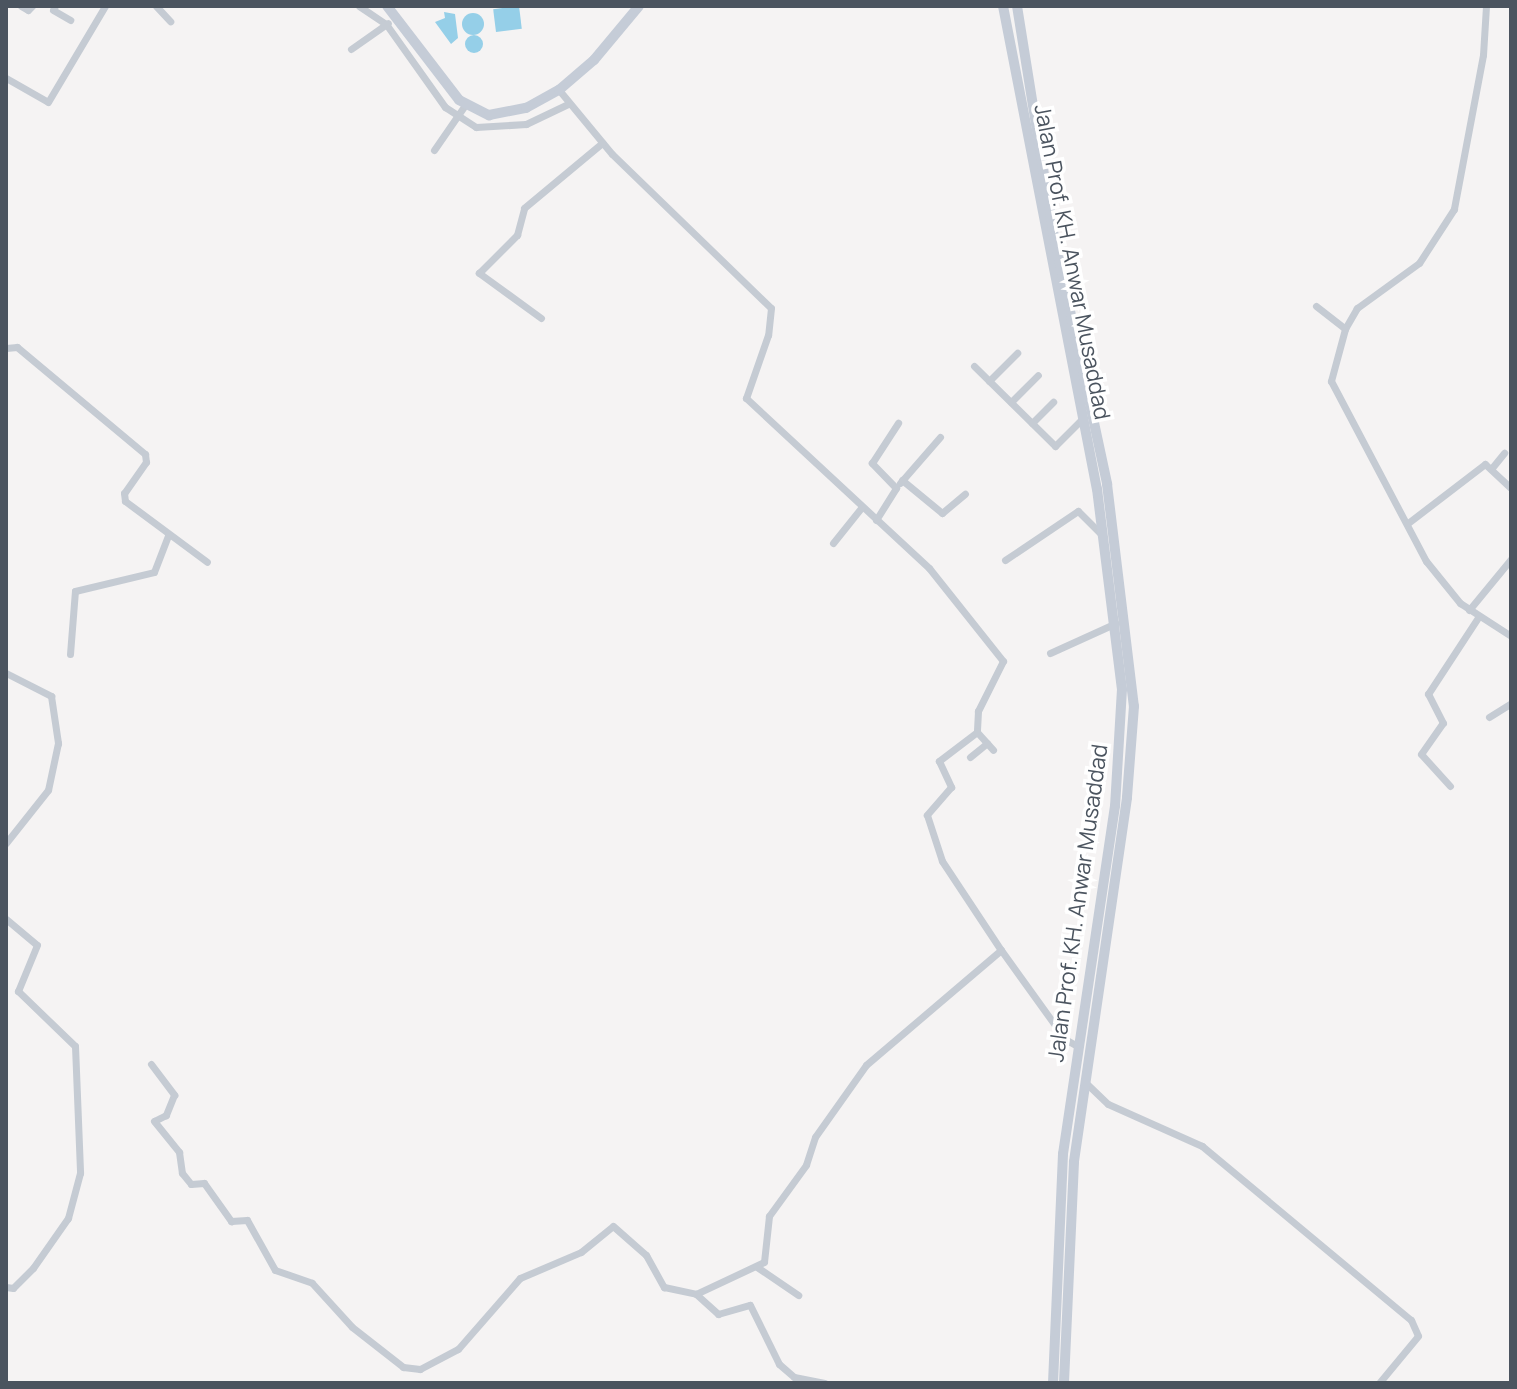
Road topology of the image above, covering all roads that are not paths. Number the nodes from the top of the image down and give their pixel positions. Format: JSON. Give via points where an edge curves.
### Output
{"nodes":[{"id":1,"x":21,"y":6,"type":"edge"},
{"id":2,"x":32,"y":6,"type":"edge"},
{"id":3,"x":55,"y":6,"type":"edge"},
{"id":4,"x":105,"y":6,"type":"edge"},
{"id":5,"x":156,"y":6,"type":"edge"},
{"id":6,"x":359,"y":6,"type":"edge"},
{"id":7,"x":387,"y":6,"type":"edge"},
{"id":8,"x":639,"y":6,"type":"edge"},
{"id":9,"x":1003,"y":6,"type":"edge"},
{"id":10,"x":1017,"y":6,"type":"edge"},
{"id":11,"x":1486,"y":6,"type":"edge"},
{"id":12,"x":70,"y":20,"type":"dead end"},
{"id":13,"x":170,"y":21,"type":"dead end"},
{"id":14,"x":391,"y":21,"type":"junction"},
{"id":15,"x":351,"y":49,"type":"dead end"},
{"id":16,"x":6,"y":78,"type":"edge"},
{"id":17,"x":564,"y":97,"type":"junction"},
{"id":18,"x":461,"y":112,"type":"junction"},
{"id":19,"x":602,"y":143,"type":"junction"},
{"id":20,"x":434,"y":150,"type":"dead end"},
{"id":21,"x":1316,"y":306,"type":"dead end"},
{"id":22,"x":541,"y":318,"type":"dead end"},
{"id":23,"x":1345,"y":329,"type":"junction"},
{"id":24,"x":6,"y":348,"type":"edge"},
{"id":25,"x":1017,"y":353,"type":"dead end"},
{"id":26,"x":974,"y":366,"type":"dead end"},
{"id":27,"x":1038,"y":375,"type":"dead end"},
{"id":28,"x":989,"y":381,"type":"junction"},
{"id":29,"x":1011,"y":402,"type":"junction"},
{"id":30,"x":1053,"y":402,"type":"dead end"},
{"id":31,"x":1083,"y":418,"type":"junction"},
{"id":32,"x":898,"y":423,"type":"dead end"},
{"id":33,"x":1032,"y":423,"type":"junction"},
{"id":34,"x":940,"y":437,"type":"dead end"},
{"id":35,"x":1504,"y":453,"type":"dead end"},
{"id":36,"x":1491,"y":469,"type":"junction"},
{"id":37,"x":902,"y":480,"type":"junction"},
{"id":38,"x":896,"y":488,"type":"junction"},
{"id":39,"x":1511,"y":488,"type":"edge"},
{"id":40,"x":965,"y":494,"type":"dead end"},
{"id":41,"x":861,"y":508,"type":"junction"},
{"id":42,"x":876,"y":520,"type":"junction"},
{"id":43,"x":1408,"y":523,"type":"junction"},
{"id":44,"x":168,"y":535,"type":"junction"},
{"id":45,"x":1104,"y":537,"type":"junction"},
{"id":46,"x":833,"y":543,"type":"dead end"},
{"id":47,"x":1511,"y":559,"type":"edge"},
{"id":48,"x":1005,"y":560,"type":"dead end"},
{"id":49,"x":207,"y":562,"type":"dead end"},
{"id":50,"x":1114,"y":572,"type":"junction"},
{"id":51,"x":1469,"y":610,"type":"junction"},
{"id":52,"x":1479,"y":616,"type":"junction"},
{"id":53,"x":1116,"y":623,"type":"junction"},
{"id":54,"x":1511,"y":636,"type":"edge"},
{"id":55,"x":1050,"y":653,"type":"dead end"},
{"id":56,"x":70,"y":654,"type":"dead end"},
{"id":57,"x":6,"y":673,"type":"edge"},
{"id":58,"x":1127,"y":690,"type":"junction"},
{"id":59,"x":1511,"y":703,"type":"edge"},
{"id":60,"x":1489,"y":717,"type":"dead end"},
{"id":61,"x":977,"y":732,"type":"junction"},
{"id":62,"x":987,"y":743,"type":"junction"},
{"id":63,"x":993,"y":750,"type":"dead end"},
{"id":64,"x":970,"y":757,"type":"dead end"},
{"id":65,"x":1450,"y":786,"type":"dead end"},
{"id":66,"x":6,"y":843,"type":"edge"},
{"id":67,"x":6,"y":919,"type":"edge"},
{"id":68,"x":1001,"y":950,"type":"junction"},
{"id":69,"x":1096,"y":970,"type":"junction"},
{"id":70,"x":1079,"y":1047,"type":"junction"},
{"id":71,"x":151,"y":1064,"type":"dead end"},
{"id":72,"x":1079,"y":1079,"type":"junction"},
{"id":73,"x":757,"y":1267,"type":"junction"},
{"id":74,"x":6,"y":1287,"type":"edge"},
{"id":75,"x":696,"y":1294,"type":"junction"},
{"id":76,"x":798,"y":1295,"type":"dead end"},
{"id":77,"x":824,"y":1383,"type":"edge"},
{"id":78,"x":1053,"y":1383,"type":"edge"},
{"id":79,"x":1064,"y":1383,"type":"edge"},
{"id":80,"x":1379,"y":1383,"type":"edge"}],
"edges":[{"from":1,"to":2,"type":"street"},
{"from":3,"to":12,"type":"street","via":[[53,10]]},
{"from":4,"to":16,"type":"street","via":[[48,102]]},
{"from":5,"to":13,"type":"street"},
{"from":6,"to":14,"type":"street"},
{"from":7,"to":14,"type":"street"},
{"from":8,"to":17,"type":"street"},
{"from":9,"to":31,"type":"street","name":"Jalan Prof. KH. Anwar Musaddad"},
{"from":10,"to":50,"type":"street","name":"Jalan Prof. KH. Anwar Musaddad"},
{"from":11,"to":23,"type":"street","via":[[1481,69],[1454,209],[1419,263],[1357,308]]},
{"from":14,"to":15,"type":"street"},
{"from":14,"to":18,"type":"street"},
{"from":14,"to":18,"type":"street"},
{"from":17,"to":18,"type":"street","via":[[498,115]]},
{"from":17,"to":18,"type":"street","via":[[514,127],[476,127]]},
{"from":17,"to":19,"type":"street"},
{"from":18,"to":20,"type":"street"},
{"from":19,"to":22,"type":"street","via":[[524,208],[517,235],[479,274]]},
{"from":19,"to":41,"type":"street","via":[[771,308],[763,354],[745,396]]},
{"from":21,"to":23,"type":"street"},
{"from":23,"to":43,"type":"street","via":[[1331,384]]},
{"from":24,"to":44,"type":"street","via":[[17,347],[145,454],[146,462],[123,497]]},
{"from":25,"to":28,"type":"street"},
{"from":26,"to":28,"type":"street"},
{"from":27,"to":29,"type":"street"},
{"from":28,"to":29,"type":"street"},
{"from":29,"to":33,"type":"street"},
{"from":30,"to":33,"type":"street"},
{"from":31,"to":33,"type":"street","via":[[1055,446]]},
{"from":31,"to":45,"type":"street","name":"Jalan Prof. KH. Anwar Musaddad"},
{"from":32,"to":38,"type":"street","via":[[872,463]]},
{"from":34,"to":37,"type":"street"},
{"from":35,"to":36,"type":"street"},
{"from":36,"to":39,"type":"street"},
{"from":36,"to":43,"type":"street","via":[[1485,464]]},
{"from":37,"to":38,"type":"street"},
{"from":37,"to":40,"type":"street","via":[[943,514]]},
{"from":38,"to":42,"type":"street"},
{"from":41,"to":42,"type":"street"},
{"from":41,"to":46,"type":"street"},
{"from":42,"to":61,"type":"street","via":[[951,591],[1003,661],[978,711]]},
{"from":43,"to":51,"type":"street","via":[[1426,561]]},
{"from":44,"to":49,"type":"street"},
{"from":44,"to":56,"type":"street","via":[[154,572],[75,591]]},
{"from":45,"to":48,"type":"street","via":[[1078,511]]},
{"from":45,"to":50,"type":"street","name":"Jalan Prof. KH. Anwar Musaddad"},
{"from":47,"to":51,"type":"street"},
{"from":50,"to":53,"type":"street","name":"Jalan Prof. KH. Anwar Musaddad"},
{"from":50,"to":58,"type":"street","name":"Jalan Prof. KH. Anwar Musaddad"},
{"from":51,"to":52,"type":"street"},
{"from":52,"to":54,"type":"street"},
{"from":52,"to":65,"type":"street","via":[[1428,694],[1443,723],[1421,754]]},
{"from":53,"to":55,"type":"street"},
{"from":53,"to":58,"type":"street","name":"Jalan Prof. KH. Anwar Musaddad"},
{"from":57,"to":66,"type":"street","via":[[51,696],[58,743],[48,790]]},
{"from":58,"to":69,"type":"street","name":"Jalan Prof. KH. Anwar Musaddad"},
{"from":59,"to":60,"type":"street"},
{"from":61,"to":62,"type":"street"},
{"from":61,"to":68,"type":"street","via":[[939,761],[951,787],[927,815],[942,861]]},
{"from":62,"to":63,"type":"street"},
{"from":62,"to":64,"type":"street"},
{"from":67,"to":74,"type":"street","via":[[37,945],[18,991],[75,1046],[80,1158],[68,1218],[33,1268],[13,1288]]},
{"from":68,"to":70,"type":"street","via":[[1065,1039]]},
{"from":68,"to":73,"type":"street","via":[[866,1065],[769,1216],[767,1257]]},
{"from":69,"to":70,"type":"street","name":"Jalan Prof. KH. Anwar Musaddad"},
{"from":69,"to":72,"type":"street","name":"Jalan Prof. KH. Anwar Musaddad"},
{"from":70,"to":72,"type":"street","name":"Jalan Prof. KH. Anwar Musaddad"},
{"from":71,"to":75,"type":"street","via":[[174,1090],[166,1115],[154,1121],[180,1154],[182,1173],[191,1184],[204,1183],[231,1221],[250,1222],[275,1270],[312,1283],[352,1327],[409,1370],[458,1349],[520,1278],[581,1252],[613,1226],[646,1255],[664,1287]]},
{"from":72,"to":78,"type":"street","name":"Jalan Prof. KH. Anwar Musaddad","via":[[1059,1187]]},
{"from":72,"to":79,"type":"street","name":"Jalan Prof. KH. Anwar Musaddad","via":[[1066,1255]]},
{"from":72,"to":80,"type":"street","via":[[1108,1104],[1202,1146],[1411,1320],[1418,1336]]},
{"from":73,"to":75,"type":"street"},
{"from":73,"to":76,"type":"street"},
{"from":75,"to":77,"type":"street","via":[[718,1314],[750,1305],[779,1364],[794,1377]]}]}
